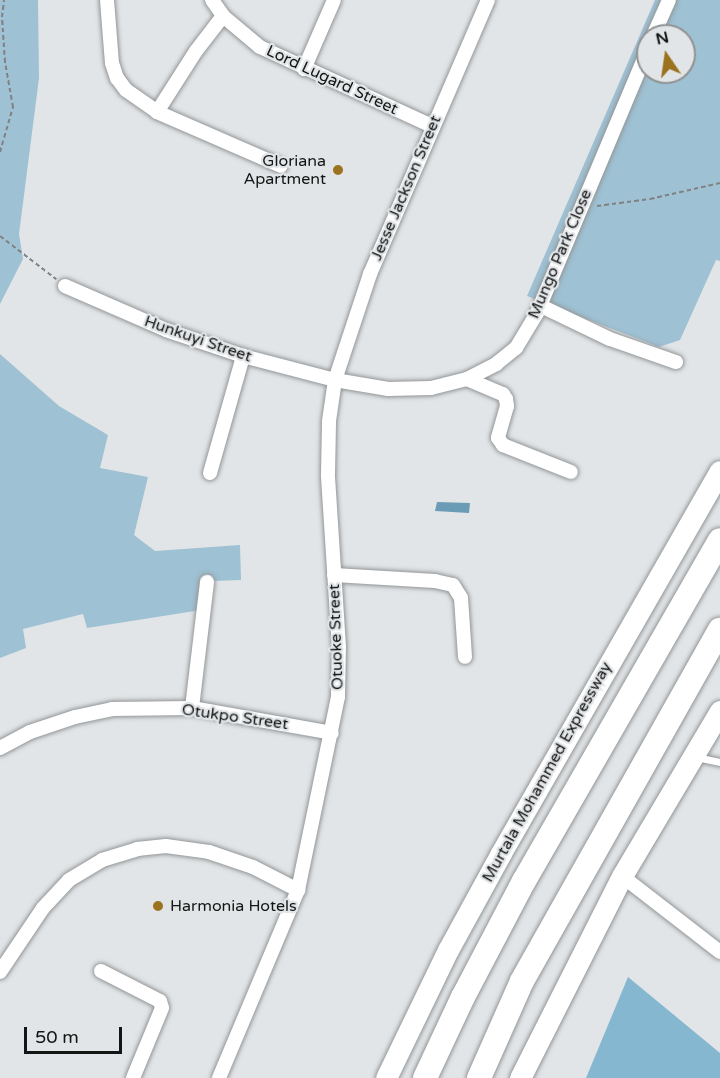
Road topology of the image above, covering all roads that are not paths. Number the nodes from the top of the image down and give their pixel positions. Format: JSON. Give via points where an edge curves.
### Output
{"nodes":[{"id":1,"x":107,"y":0,"type":"edge"},
{"id":2,"x":212,"y":0,"type":"edge"},
{"id":3,"x":333,"y":0,"type":"edge"},
{"id":4,"x":488,"y":0,"type":"edge"},
{"id":5,"x":669,"y":0,"type":"edge"},
{"id":6,"x":223,"y":16,"type":"junction"},
{"id":7,"x":658,"y":24,"type":"edge"},
{"id":8,"x":304,"y":69,"type":"junction"},
{"id":9,"x":636,"y":77,"type":"edge"},
{"id":10,"x":157,"y":112,"type":"junction"},
{"id":11,"x":432,"y":126,"type":"junction"},
{"id":12,"x":281,"y":166,"type":"dead end"},
{"id":13,"x":65,"y":286,"type":"road end"},
{"id":14,"x":541,"y":306,"type":"junction"},
{"id":15,"x":243,"y":356,"type":"junction"},
{"id":16,"x":676,"y":362,"type":"dead end"},
{"id":17,"x":467,"y":379,"type":"junction"},
{"id":18,"x":335,"y":381,"type":"junction"},
{"id":19,"x":720,"y":471,"type":"edge"},
{"id":20,"x":571,"y":472,"type":"dead end"},
{"id":21,"x":210,"y":473,"type":"dead end"},
{"id":22,"x":720,"y":540,"type":"edge"},
{"id":23,"x":334,"y":575,"type":"junction"},
{"id":24,"x":207,"y":582,"type":"dead end"},
{"id":25,"x":720,"y":630,"type":"edge"},
{"id":26,"x":465,"y":657,"type":"dead end"},
{"id":27,"x":192,"y":708,"type":"junction"},
{"id":28,"x":720,"y":711,"type":"edge"},
{"id":29,"x":332,"y":733,"type":"junction"},
{"id":30,"x":0,"y":748,"type":"edge"},
{"id":31,"x":695,"y":757,"type":"junction"},
{"id":32,"x":720,"y":762,"type":"edge"},
{"id":33,"x":622,"y":876,"type":"junction"},
{"id":34,"x":298,"y":890,"type":"junction"},
{"id":35,"x":720,"y":952,"type":"edge"},
{"id":36,"x":101,"y":971,"type":"dead end"},
{"id":37,"x":0,"y":972,"type":"edge"},
{"id":38,"x":133,"y":1078,"type":"edge"},
{"id":39,"x":219,"y":1078,"type":"edge"},
{"id":40,"x":386,"y":1078,"type":"edge"},
{"id":41,"x":425,"y":1078,"type":"edge"},
{"id":42,"x":479,"y":1078,"type":"edge"},
{"id":43,"x":520,"y":1078,"type":"edge"}],
"edges":[{"from":1,"to":10,"type":"street","via":[[112,63],[117,78],[126,90]]},
{"from":2,"to":6,"type":"street","name":"Lord Lugard Street"},
{"from":3,"to":8,"type":"street"},
{"from":4,"to":11,"type":"street","name":"Jesse Jackson Street"},
{"from":5,"to":7,"type":"street"},
{"from":6,"to":8,"type":"street","name":"Lord Lugard Street","via":[[260,47]]},
{"from":6,"to":10,"type":"street"},
{"from":8,"to":11,"type":"street","name":"Lord Lugard Street"},
{"from":9,"to":14,"type":"street","name":"Mungo Park Close"},
{"from":10,"to":12,"type":"street"},
{"from":11,"to":18,"type":"street","name":"Jesse Jackson Street","via":[[370,274]]},
{"from":13,"to":15,"type":"street","name":"Hunkuyi Street","via":[[166,330]]},
{"from":14,"to":16,"type":"street","via":[[610,339]]},
{"from":14,"to":17,"type":"street","name":"Mungo Park Close","via":[[516,348]]},
{"from":15,"to":18,"type":"street","name":"Hunkuyi Street"},
{"from":15,"to":21,"type":"street"},
{"from":17,"to":18,"type":"street","name":"Mungo Park Close","via":[[431,388],[388,389]]},
{"from":17,"to":20,"type":"street","via":[[506,399],[498,438],[503,445]]},
{"from":18,"to":23,"type":"street","name":"Otuoke Street","via":[[329,421],[328,475]]},
{"from":19,"to":40,"type":"highway","name":"Murtala Mohammed Expressway","via":[[501,852]]},
{"from":22,"to":41,"type":"highway","name":"Murtala Mohammed Expressway","via":[[524,880]]},
{"from":23,"to":26,"type":"street","via":[[453,585],[461,598]]},
{"from":23,"to":29,"type":"street","name":"Otuoke Street","via":[[339,647],[338,697]]},
{"from":24,"to":27,"type":"street"},
{"from":25,"to":42,"type":"highway","via":[[522,981]]},
{"from":27,"to":29,"type":"street","name":"Otukpo Street"},
{"from":27,"to":30,"type":"street","name":"Otukpo Street","via":[[112,709],[30,732]]},
{"from":28,"to":31,"type":"highway"},
{"from":29,"to":34,"type":"street","name":"Otuoke Street"},
{"from":31,"to":32,"type":"lane"},
{"from":31,"to":33,"type":"highway"},
{"from":33,"to":35,"type":"street"},
{"from":33,"to":43,"type":"highway"},
{"from":34,"to":37,"type":"street","via":[[254,867],[209,852],[166,846],[137,849],[102,860],[69,880],[43,908]]},
{"from":34,"to":39,"type":"street","name":"Otuoke Street"},
{"from":36,"to":38,"type":"street","via":[[160,1002],[162,1008]]}]}
